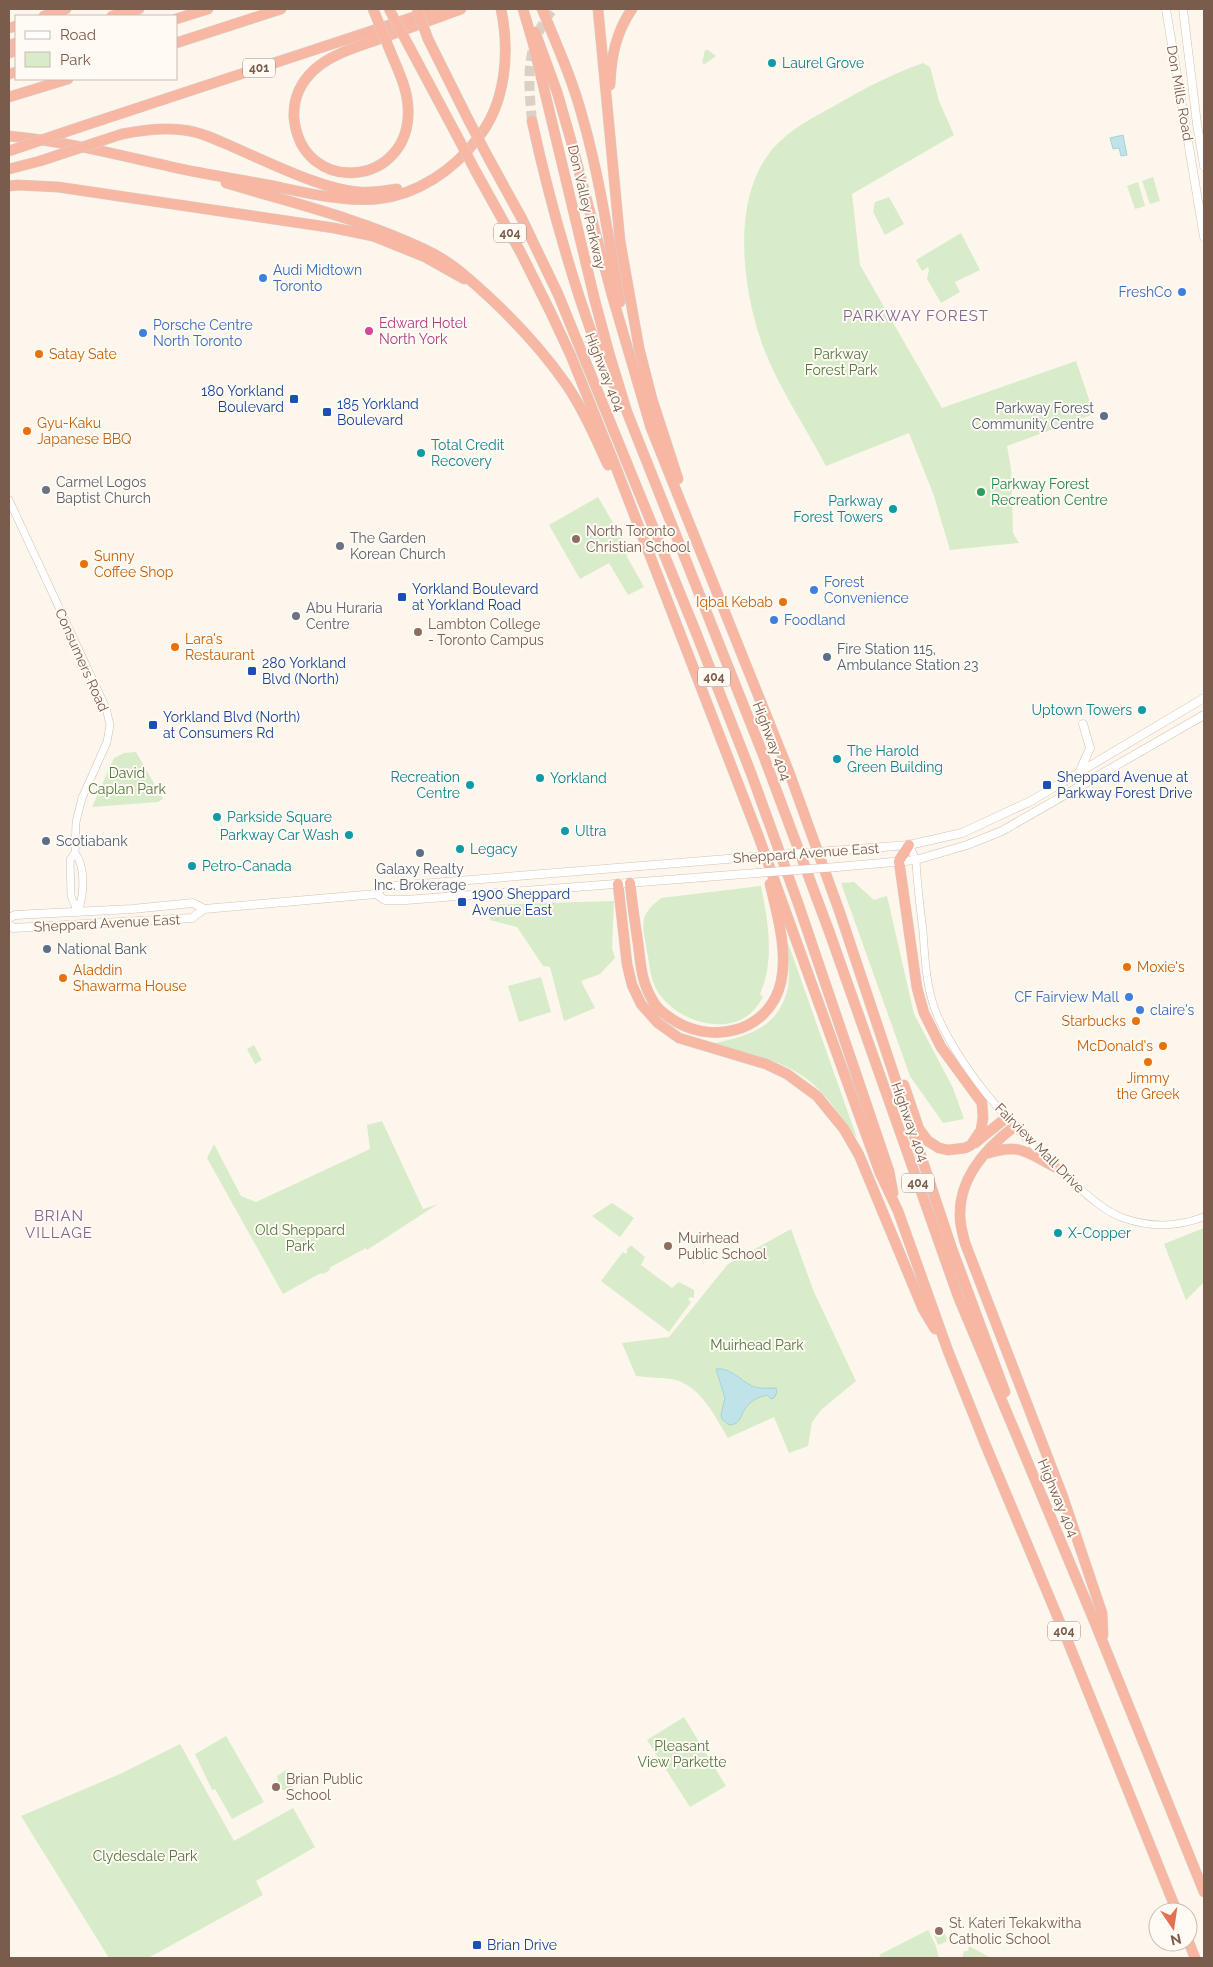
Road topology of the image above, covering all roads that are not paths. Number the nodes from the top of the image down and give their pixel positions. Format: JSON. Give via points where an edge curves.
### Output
{"nodes":[{"id":1,"x":66,"y":9,"type":"edge"},
{"id":2,"x":138,"y":9,"type":"edge"},
{"id":3,"x":208,"y":9,"type":"edge"},
{"id":4,"x":281,"y":9,"type":"edge"},
{"id":5,"x":373,"y":9,"type":"edge"},
{"id":6,"x":389,"y":9,"type":"edge"},
{"id":7,"x":396,"y":9,"type":"edge"},
{"id":8,"x":417,"y":9,"type":"edge"},
{"id":9,"x":438,"y":9,"type":"edge"},
{"id":10,"x":461,"y":9,"type":"edge"},
{"id":11,"x":523,"y":9,"type":"edge"},
{"id":12,"x":542,"y":9,"type":"edge"},
{"id":13,"x":598,"y":9,"type":"edge"},
{"id":14,"x":632,"y":9,"type":"edge"},
{"id":15,"x":1166,"y":9,"type":"edge"},
{"id":16,"x":1183,"y":9,"type":"edge"},
{"id":17,"x":501,"y":10,"type":"edge"},
{"id":18,"x":47,"y":15,"type":"edge"},
{"id":19,"x":116,"y":15,"type":"edge"},
{"id":20,"x":119,"y":15,"type":"edge"},
{"id":21,"x":178,"y":18,"type":"edge"},
{"id":22,"x":178,"y":42,"type":"edge"},
{"id":23,"x":410,"y":48,"type":"junction"},
{"id":24,"x":65,"y":80,"type":"edge"},
{"id":25,"x":9,"y":97,"type":"edge"},
{"id":26,"x":532,"y":121,"type":"tunnel mouth"},
{"id":27,"x":610,"y":133,"type":"junction"},
{"id":28,"x":9,"y":136,"type":"edge"},
{"id":29,"x":9,"y":150,"type":"edge"},
{"id":30,"x":1204,"y":166,"type":"edge"},
{"id":31,"x":175,"y":168,"type":"junction"},
{"id":32,"x":9,"y":170,"type":"edge"},
{"id":33,"x":444,"y":171,"type":"junction"},
{"id":34,"x":9,"y":186,"type":"edge"},
{"id":35,"x":1204,"y":237,"type":"edge"},
{"id":36,"x":492,"y":300,"type":"junction"},
{"id":37,"x":628,"y":352,"type":"junction"},
{"id":38,"x":627,"y":412,"type":"junction"},
{"id":39,"x":9,"y":500,"type":"edge"},
{"id":40,"x":640,"y":533,"type":"junction"},
{"id":41,"x":713,"y":582,"type":"junction"},
{"id":42,"x":1204,"y":698,"type":"edge"},
{"id":43,"x":1204,"y":715,"type":"edge"},
{"id":44,"x":1082,"y":724,"type":"dead end"},
{"id":45,"x":1080,"y":771,"type":"junction"},
{"id":46,"x":789,"y":772,"type":"junction"},
{"id":47,"x":758,"y":835,"type":"junction"},
{"id":48,"x":909,"y":845,"type":"junction"},
{"id":49,"x":75,"y":853,"type":"junction"},
{"id":50,"x":916,"y":860,"type":"junction"},
{"id":51,"x":899,"y":861,"type":"junction"},
{"id":52,"x":630,"y":883,"type":"junction"},
{"id":53,"x":618,"y":884,"type":"junction"},
{"id":54,"x":376,"y":894,"type":"junction"},
{"id":55,"x":204,"y":909,"type":"junction"},
{"id":56,"x":78,"y":912,"type":"junction"},
{"id":57,"x":9,"y":918,"type":"edge"},
{"id":58,"x":9,"y":925,"type":"edge"},
{"id":59,"x":1007,"y":1117,"type":"junction"},
{"id":60,"x":1015,"y":1126,"type":"junction"},
{"id":61,"x":971,"y":1145,"type":"junction"},
{"id":62,"x":984,"y":1154,"type":"junction"},
{"id":63,"x":1055,"y":1167,"type":"junction"},
{"id":64,"x":898,"y":1211,"type":"junction"},
{"id":65,"x":1204,"y":1216,"type":"edge"},
{"id":66,"x":948,"y":1351,"type":"junction"},
{"id":67,"x":1014,"y":1432,"type":"junction"},
{"id":68,"x":1103,"y":1643,"type":"junction"},
{"id":69,"x":1204,"y":1892,"type":"edge"},
{"id":70,"x":1173,"y":1902,"type":"edge"}],
"edges":[{"from":1,"to":18,"type":"highway"},
{"from":2,"to":19,"type":"highway"},
{"from":2,"to":20,"type":"highway"},
{"from":3,"to":21,"type":"highway"},
{"from":4,"to":22,"type":"highway"},
{"from":5,"to":10,"type":"highway","bridge":true,"via":[[391,53],[402,80],[408,105],[407,128],[388,160],[366,171],[342,172],[319,164],[303,148],[295,125],[295,100],[308,76],[345,52]]},
{"from":6,"to":23,"type":"highway","bridge":true},
{"from":7,"to":23,"type":"highway","bridge":true},
{"from":8,"to":64,"type":"highway","name":"Highway 404","number":"404","bridge":true,"via":[[428,39],[558,294],[713,675],[798,903],[889,1171]]},
{"from":9,"to":29,"type":"highway","number":"401","bridge":true},
{"from":11,"to":37,"type":"highway","via":[[540,41],[557,92]]},
{"from":11,"to":38,"type":"highway","name":"Don Valley Parkway","via":[[609,353]]},
{"from":12,"to":37,"type":"highway","via":[[571,79],[593,155]]},
{"from":13,"to":27,"type":"highway"},
{"from":14,"to":27,"type":"highway","via":[[613,52]]},
{"from":15,"to":35,"type":"main road","name":"Don Mills Road"},
{"from":16,"to":30,"type":"main road","name":"Don Mills Road"},
{"from":17,"to":33,"type":"highway","via":[[505,59],[494,112],[472,146]]},
{"from":23,"to":40,"type":"highway","name":"Highway 404","number":"404","bridge":true,"via":[[521,253],[571,356]]},
{"from":24,"to":25,"type":"highway"},
{"from":26,"to":38,"type":"highway","via":[[564,250],[605,368]]},
{"from":27,"to":41,"type":"highway","via":[[620,241],[639,348],[674,468]]},
{"from":28,"to":31,"type":"highway","via":[[56,142]]},
{"from":31,"to":33,"type":"highway","via":[[358,199],[405,193]]},
{"from":31,"to":36,"type":"highway","via":[[365,223],[426,249],[456,267]]},
{"from":32,"to":33,"type":"highway","bridge":true,"via":[[122,134],[162,128],[202,134],[298,175],[357,192],[403,188]]},
{"from":34,"to":36,"type":"highway","via":[[58,187],[373,236],[425,257]]},
{"from":36,"to":40,"type":"highway","via":[[525,331],[567,385]]},
{"from":37,"to":41,"type":"highway","via":[[651,428]]},
{"from":38,"to":67,"type":"highway","name":"Highway 404","number":"404","via":[[764,756],[958,1296]]},
{"from":39,"to":49,"type":"street","name":"Consumers Road","via":[[109,718],[107,742],[82,798],[76,822]]},
{"from":40,"to":47,"type":"highway","name":"Highway 404","number":"404"},
{"from":41,"to":46,"type":"highway"},
{"from":42,"to":45,"type":"main road","name":"Sheppard Avenue East"},
{"from":43,"to":50,"type":"main road","name":"Sheppard Avenue East","via":[[1002,831]]},
{"from":44,"to":45,"type":"main road","via":[[1090,748]]},
{"from":45,"to":48,"type":"main road","name":"Sheppard Avenue East","via":[[1032,801],[962,833]]},
{"from":46,"to":61,"type":"highway","via":[[805,802],[827,859],[919,1129],[928,1141],[939,1148],[948,1150]]},
{"from":46,"to":67,"type":"highway","via":[[840,913],[952,1248],[1010,1405]]},
{"from":47,"to":52,"type":"highway","via":[[778,921],[783,961],[781,982],[768,1008],[743,1028],[729,1032],[702,1032],[680,1025],[654,1004],[640,969]]},
{"from":47,"to":64,"type":"highway","name":"Highway 404","number":"404","via":[[880,1173]]},
{"from":48,"to":50,"type":"street","name":"Fairview Mall Drive"},
{"from":48,"to":51,"type":"highway"},
{"from":48,"to":54,"type":"main road","name":"Sheppard Avenue East","bridge":true,"via":[[383,887]]},
{"from":49,"to":56,"type":"street","name":"Consumers Road","via":[[81,860],[82,899]]},
{"from":49,"to":56,"type":"street","name":"Consumers Road","via":[[70,860],[71,896]]},
{"from":50,"to":51,"type":"main road","name":"Sheppard Avenue East"},
{"from":50,"to":59,"type":"street","name":"Fairview Mall Drive","via":[[926,974],[937,1015],[955,1050]]},
{"from":51,"to":52,"type":"main road","name":"Sheppard Avenue East","bridge":true},
{"from":51,"to":61,"type":"highway","via":[[917,988],[924,1012],[941,1047],[982,1103],[980,1130]]},
{"from":52,"to":53,"type":"main road","name":"Sheppard Avenue East"},
{"from":53,"to":54,"type":"main road","name":"Sheppard Avenue East","via":[[406,900],[386,900]]},
{"from":53,"to":66,"type":"highway","via":[[627,964],[640,1004],[658,1024],[679,1038],[766,1064],[802,1084],[823,1102],[859,1155],[923,1309]]},
{"from":54,"to":55,"type":"main road","name":"Sheppard Avenue East"},
{"from":55,"to":56,"type":"main road","name":"Sheppard Avenue East","via":[[194,903]]},
{"from":55,"to":58,"type":"main road","name":"Sheppard Avenue East","via":[[192,918],[14,928]]},
{"from":56,"to":57,"type":"main road","name":"Sheppard Avenue East"},
{"from":59,"to":60,"type":"street","name":"Fairview Mall Drive"},
{"from":59,"to":61,"type":"highway"},
{"from":60,"to":62,"type":"highway"},
{"from":60,"to":63,"type":"street","name":"Fairview Mall Drive"},
{"from":62,"to":63,"type":"highway","via":[[1019,1148]]},
{"from":62,"to":68,"type":"highway","via":[[970,1173],[961,1194],[960,1218],[965,1243],[1064,1497],[1102,1613]]},
{"from":63,"to":65,"type":"street","name":"Fairview Mall Drive","via":[[1121,1218],[1169,1226]]},
{"from":64,"to":66,"type":"highway","name":"Highway 404","number":"404"},
{"from":66,"to":70,"type":"highway","name":"Highway 404","number":"404"},
{"from":67,"to":68,"type":"highway","name":"Highway 404","number":"404"},
{"from":68,"to":69,"type":"highway","name":"Highway 404","number":"404"}]}
